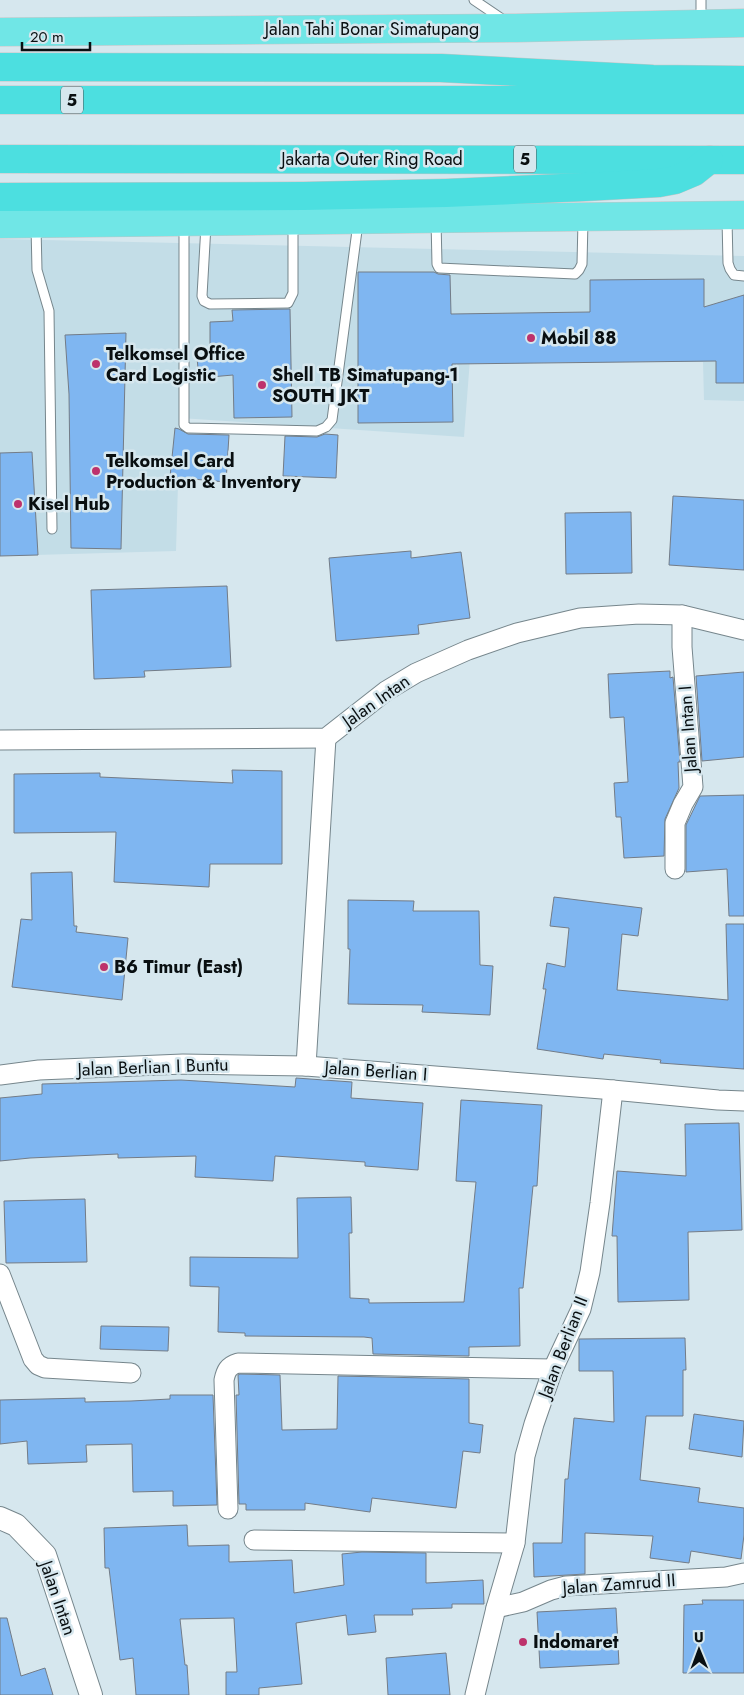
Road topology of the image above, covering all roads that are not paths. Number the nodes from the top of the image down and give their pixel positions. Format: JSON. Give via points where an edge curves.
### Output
{"nodes":[{"id":1,"x":474,"y":0,"type":"edge"},
{"id":2,"x":703,"y":12,"type":"edge"},
{"id":3,"x":744,"y":23,"type":"edge"},
{"id":4,"x":516,"y":28,"type":"junction"},
{"id":5,"x":0,"y":32,"type":"edge"},
{"id":6,"x":0,"y":67,"type":"edge"},
{"id":7,"x":744,"y":80,"type":"edge"},
{"id":8,"x":0,"y":100,"type":"edge"},
{"id":9,"x":744,"y":100,"type":"edge"},
{"id":10,"x":0,"y":159,"type":"edge"},
{"id":11,"x":709,"y":160,"type":"junction"},
{"id":12,"x":744,"y":160,"type":"edge"},
{"id":13,"x":0,"y":197,"type":"edge"},
{"id":14,"x":736,"y":215,"type":"edge"},
{"id":15,"x":583,"y":218,"type":"junction"},
{"id":16,"x":436,"y":219,"type":"junction"},
{"id":17,"x":358,"y":220,"type":"junction"},
{"id":18,"x":293,"y":221,"type":"junction"},
{"id":19,"x":195,"y":222,"type":"junction"},
{"id":20,"x":0,"y":224,"type":"edge"},
{"id":21,"x":36,"y":224,"type":"junction"},
{"id":22,"x":744,"y":276,"type":"edge"},
{"id":23,"x":52,"y":529,"type":"dead end"},
{"id":24,"x":682,"y":615,"type":"junction"},
{"id":25,"x":744,"y":630,"type":"edge"},
{"id":26,"x":326,"y":738,"type":"junction"},
{"id":27,"x":0,"y":740,"type":"edge"},
{"id":28,"x":675,"y":869,"type":"dead end"},
{"id":29,"x":306,"y":1066,"type":"junction"},
{"id":30,"x":0,"y":1075,"type":"edge"},
{"id":31,"x":613,"y":1090,"type":"junction"},
{"id":32,"x":744,"y":1101,"type":"edge"},
{"id":33,"x":0,"y":1274,"type":"edge"},
{"id":34,"x":553,"y":1369,"type":"junction"},
{"id":35,"x":131,"y":1372,"type":"dead end"},
{"id":36,"x":228,"y":1510,"type":"dead end"},
{"id":37,"x":0,"y":1518,"type":"edge"},
{"id":38,"x":254,"y":1540,"type":"dead end"},
{"id":39,"x":515,"y":1543,"type":"junction"},
{"id":40,"x":744,"y":1573,"type":"edge"},
{"id":41,"x":496,"y":1608,"type":"junction"},
{"id":42,"x":90,"y":1695,"type":"edge"},
{"id":43,"x":475,"y":1695,"type":"edge"}],
"edges":[{"from":1,"to":4,"type":"lane"},
{"from":2,"to":3,"type":"highway","name":"Jalan Tahi Bonar Simatupang"},
{"from":2,"to":4,"type":"highway","name":"Jalan Tahi Bonar Simatupang"},
{"from":4,"to":5,"type":"highway","name":"Jalan Tahi Bonar Simatupang"},
{"from":6,"to":7,"type":"highway","via":[[414,68]]},
{"from":8,"to":9,"type":"highway","number":"5"},
{"from":10,"to":11,"type":"highway","name":"Jakarta Outer Ring Road","number":"5"},
{"from":11,"to":12,"type":"highway","name":"Jakarta Outer Ring Road","number":"5"},
{"from":11,"to":13,"type":"highway","via":[[694,172],[675,180],[585,187],[304,196]]},
{"from":14,"to":15,"type":"highway"},
{"from":14,"to":22,"type":"lane","via":[[728,263],[734,274]]},
{"from":15,"to":16,"type":"highway"},
{"from":15,"to":16,"type":"lane","via":[[582,264],[575,274],[439,268],[436,264]]},
{"from":16,"to":17,"type":"highway"},
{"from":17,"to":18,"type":"highway"},
{"from":17,"to":19,"type":"lane","via":[[332,420],[316,431],[188,428],[184,425]]},
{"from":18,"to":19,"type":"highway"},
{"from":18,"to":19,"type":"lane","via":[[293,293],[288,302],[210,304],[202,296]]},
{"from":19,"to":21,"type":"highway"},
{"from":20,"to":21,"type":"highway"},
{"from":21,"to":23,"type":"lane","via":[[37,270],[49,311]]},
{"from":24,"to":25,"type":"street","name":"Jalan Intan"},
{"from":24,"to":26,"type":"street","name":"Jalan Intan","via":[[580,618],[489,642],[416,673],[386,691]]},
{"from":24,"to":28,"type":"street","name":"Jalan Intan I","via":[[693,787],[675,823]]},
{"from":26,"to":27,"type":"street","name":"Jalan Intan"},
{"from":26,"to":29,"type":"street","name":"Jalan Berlian I"},
{"from":29,"to":30,"type":"street","name":"Jalan Berlian I Buntu","via":[[182,1064],[39,1070]]},
{"from":29,"to":31,"type":"street","name":"Jalan Berlian I"},
{"from":31,"to":32,"type":"street","name":"Jalan Berlian I"},
{"from":31,"to":34,"type":"street","name":"Jalan Berlian II","via":[[590,1272],[581,1309]]},
{"from":33,"to":35,"type":"street","via":[[38,1365]]},
{"from":34,"to":36,"type":"street","via":[[232,1365],[226,1370],[224,1380]]},
{"from":34,"to":39,"type":"street","name":"Jalan Berlian II","via":[[525,1456]]},
{"from":37,"to":42,"type":"street","name":"Jalan Intan","via":[[16,1525],[44,1555]]},
{"from":38,"to":39,"type":"street"},
{"from":39,"to":41,"type":"street","name":"Jalan Berlian II"},
{"from":40,"to":41,"type":"street","name":"Jalan Zamrud II","via":[[726,1577],[566,1586]]},
{"from":41,"to":43,"type":"street","name":"Jalan Berlian II"}]}
